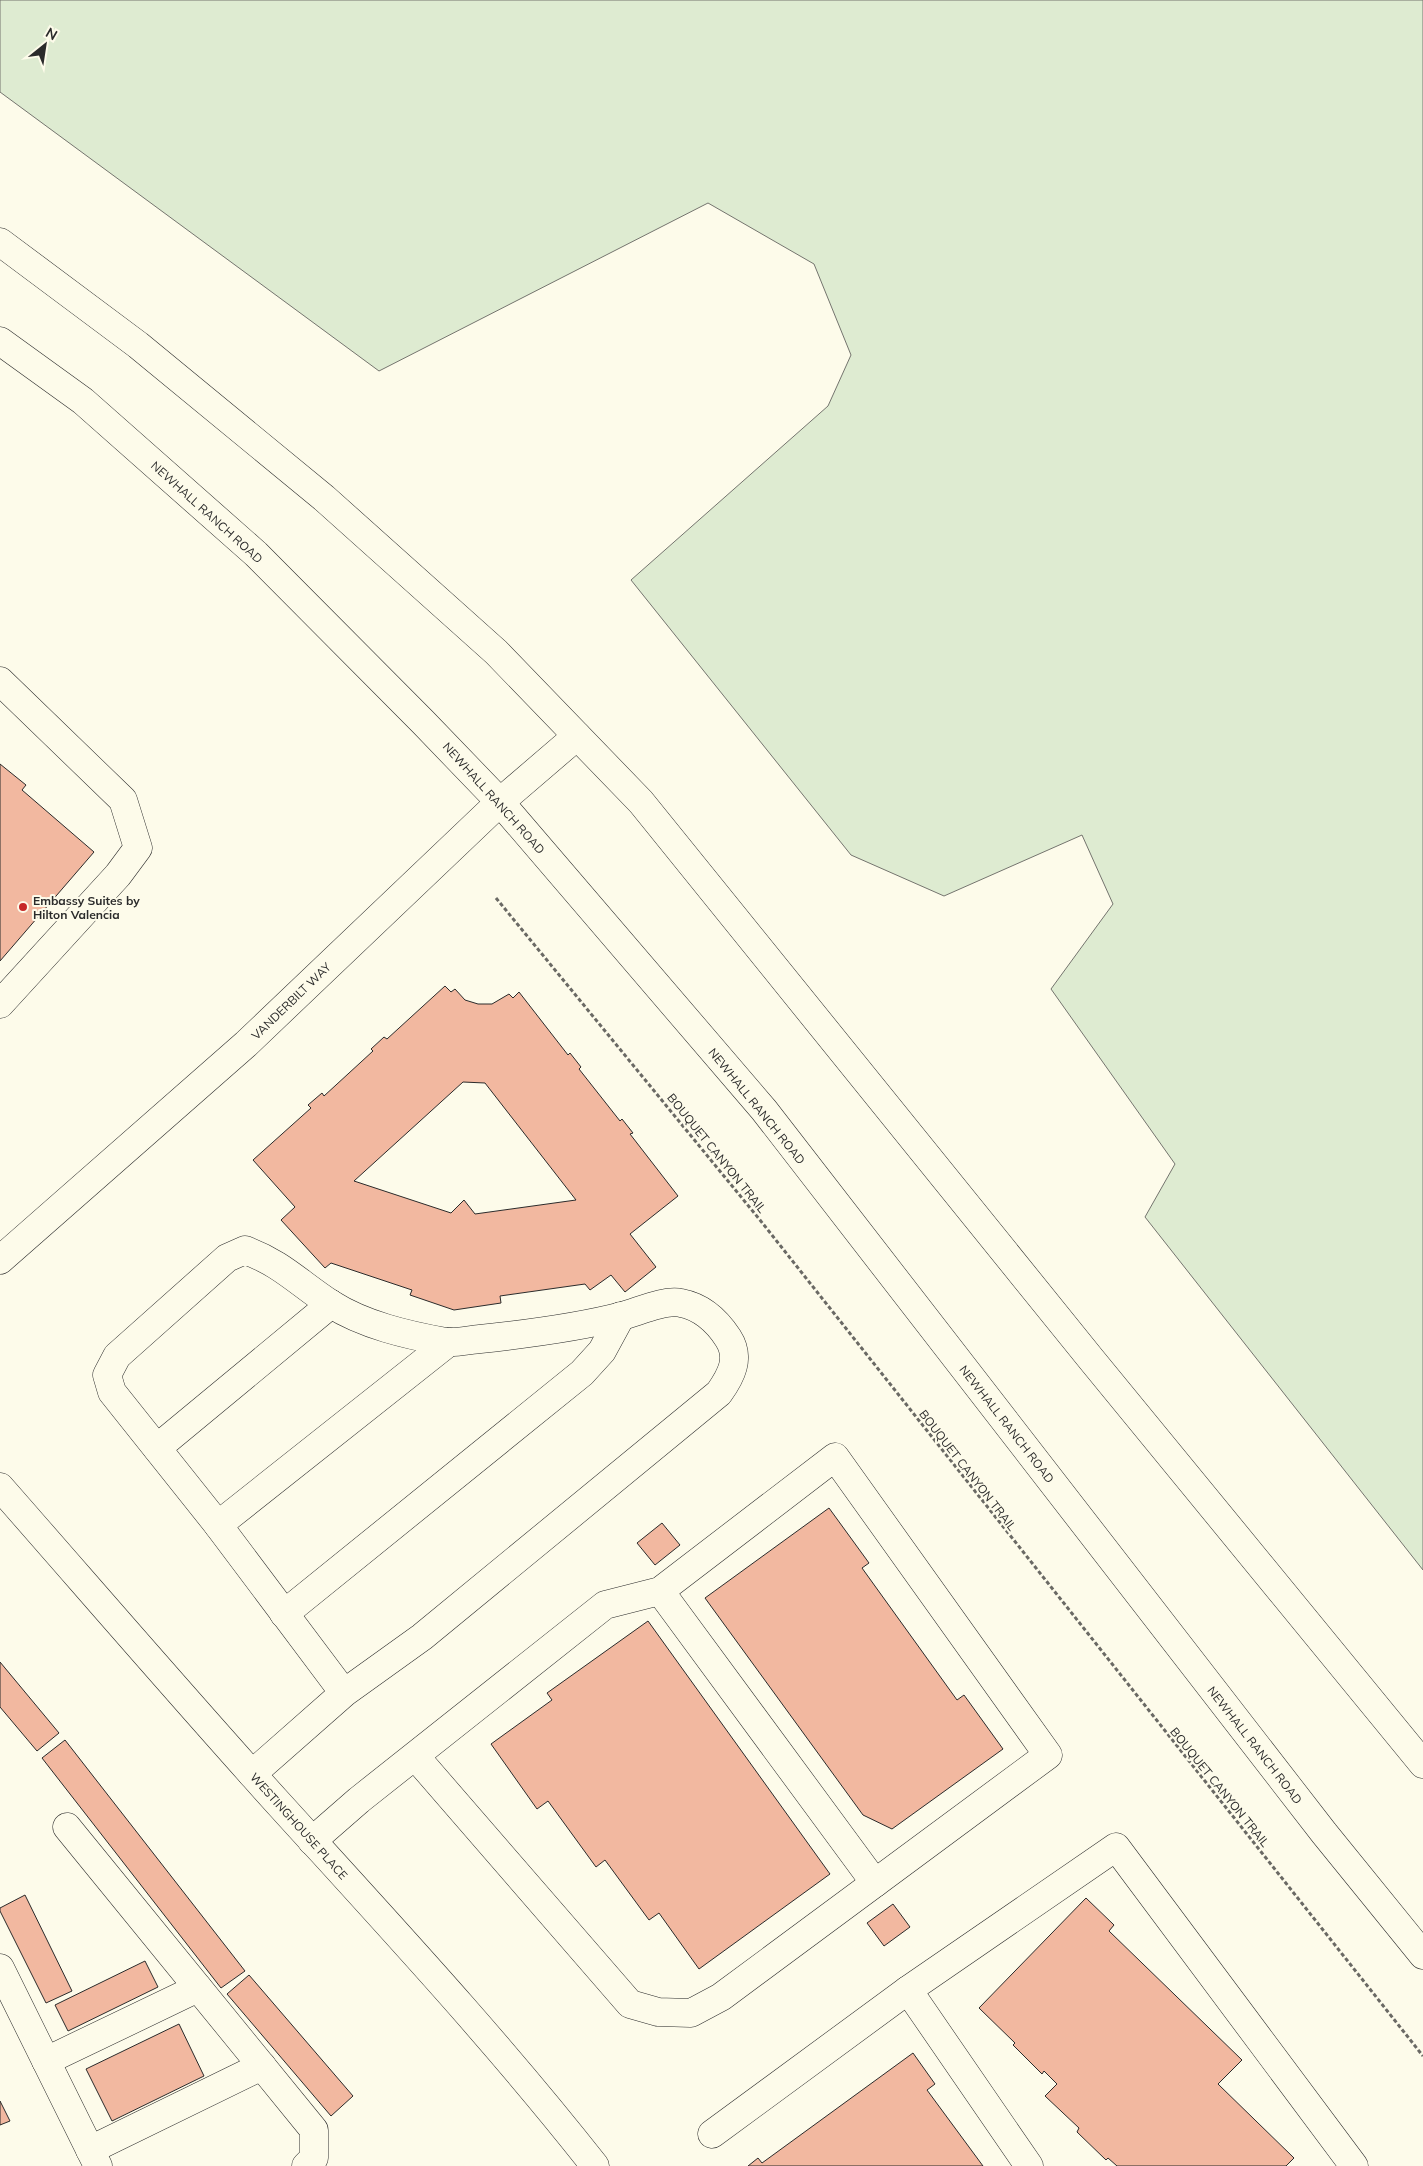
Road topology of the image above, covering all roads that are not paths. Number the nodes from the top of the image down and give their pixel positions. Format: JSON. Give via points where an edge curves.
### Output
{"nodes":[{"id":1,"x":0,"y":242,"type":"edge"},
{"id":2,"x":0,"y":341,"type":"edge"},
{"id":3,"x":0,"y":681,"type":"edge"},
{"id":4,"x":577,"y":736,"type":"junction"},
{"id":5,"x":500,"y":802,"type":"junction"},
{"id":6,"x":0,"y":1004,"type":"edge"},
{"id":7,"x":0,"y":1260,"type":"edge"},
{"id":8,"x":331,"y":1304,"type":"junction"},
{"id":9,"x":621,"y":1316,"type":"junction"},
{"id":10,"x":448,"y":1342,"type":"junction"},
{"id":11,"x":157,"y":1448,"type":"junction"},
{"id":12,"x":0,"y":1488,"type":"edge"},
{"id":13,"x":218,"y":1525,"type":"junction"},
{"id":14,"x":660,"y":1591,"type":"junction"},
{"id":15,"x":284,"y":1614,"type":"junction"},
{"id":16,"x":344,"y":1693,"type":"junction"},
{"id":17,"x":415,"y":1756,"type":"junction"},
{"id":18,"x":1423,"y":1764,"type":"edge"},
{"id":19,"x":252,"y":1774,"type":"junction"},
{"id":20,"x":67,"y":1827,"type":"dead end"},
{"id":21,"x":312,"y":1841,"type":"junction"},
{"id":22,"x":875,"y":1883,"type":"junction"},
{"id":23,"x":1423,"y":1955,"type":"edge"},
{"id":24,"x":0,"y":1968,"type":"edge"},
{"id":25,"x":198,"y":1988,"type":"junction"},
{"id":26,"x":908,"y":1990,"type":"junction"},
{"id":27,"x":46,"y":2060,"type":"junction"},
{"id":28,"x":262,"y":2066,"type":"junction"},
{"id":29,"x":712,"y":2134,"type":"dead end"},
{"id":30,"x":94,"y":2158,"type":"edge"},
{"id":31,"x":1349,"y":2164,"type":"edge"},
{"id":32,"x":306,"y":2166,"type":"edge"},
{"id":33,"x":596,"y":2166,"type":"edge"},
{"id":34,"x":1029,"y":2166,"type":"edge"}],
"edges":[{"from":1,"to":4,"type":"main road","via":[[138,345],[324,498],[496,652]]},
{"from":2,"to":5,"type":"main road","name":"NEWHALL RANCH ROAD","via":[[83,401],[256,554]]},
{"from":3,"to":6,"type":"main road","via":[[123,800],[138,848]]},
{"from":4,"to":5,"type":"main road","name":"VANDERBILT WAY"},
{"from":4,"to":18,"type":"main road","via":[[641,802]]},
{"from":5,"to":7,"type":"main road","name":"VANDERBILT WAY","via":[[246,1044]]},
{"from":5,"to":23,"type":"main road","name":"NEWHALL RANCH ROAD","via":[[764,1110],[1324,1833]]},
{"from":8,"to":10,"type":"main road","via":[[357,1318]]},
{"from":8,"to":11,"type":"main road"},
{"from":8,"to":11,"type":"main road","via":[[264,1256],[245,1250],[227,1258],[117,1356],[106,1375],[112,1392]]},
{"from":9,"to":10,"type":"main road","via":[[509,1336]]},
{"from":9,"to":15,"type":"main road","via":[[602,1351],[582,1373]]},
{"from":9,"to":16,"type":"main road","via":[[680,1302],[699,1309],[718,1323],[734,1348],[732,1375],[719,1393],[438,1625]]},
{"from":10,"to":13,"type":"main road"},
{"from":11,"to":13,"type":"main road"},
{"from":12,"to":19,"type":"main road","name":"WESTINGHOUSE PLACE"},
{"from":13,"to":15,"type":"main road"},
{"from":14,"to":17,"type":"main road","via":[[605,1605]]},
{"from":14,"to":22,"type":"main road"},
{"from":14,"to":22,"type":"main road","via":[[835,1457],[1048,1755]]},
{"from":15,"to":16,"type":"main road"},
{"from":16,"to":19,"type":"main road"},
{"from":17,"to":21,"type":"main road"},
{"from":17,"to":22,"type":"main road","via":[[630,2004],[658,2012],[692,2013],[721,1997]]},
{"from":19,"to":21,"type":"main road","name":"WESTINGHOUSE PLACE"},
{"from":20,"to":25,"type":"main road"},
{"from":21,"to":33,"type":"main road","name":"WESTINGHOUSE PLACE","via":[[470,2015]]},
{"from":24,"to":27,"type":"main road"},
{"from":25,"to":27,"type":"main road"},
{"from":25,"to":28,"type":"main road"},
{"from":26,"to":29,"type":"main road"},
{"from":26,"to":31,"type":"main road","via":[[1116,1847]]},
{"from":26,"to":34,"type":"main road"},
{"from":27,"to":30,"type":"main road"},
{"from":28,"to":30,"type":"main road"},
{"from":28,"to":32,"type":"main road","via":[[314,2130],[314,2158]]}]}
